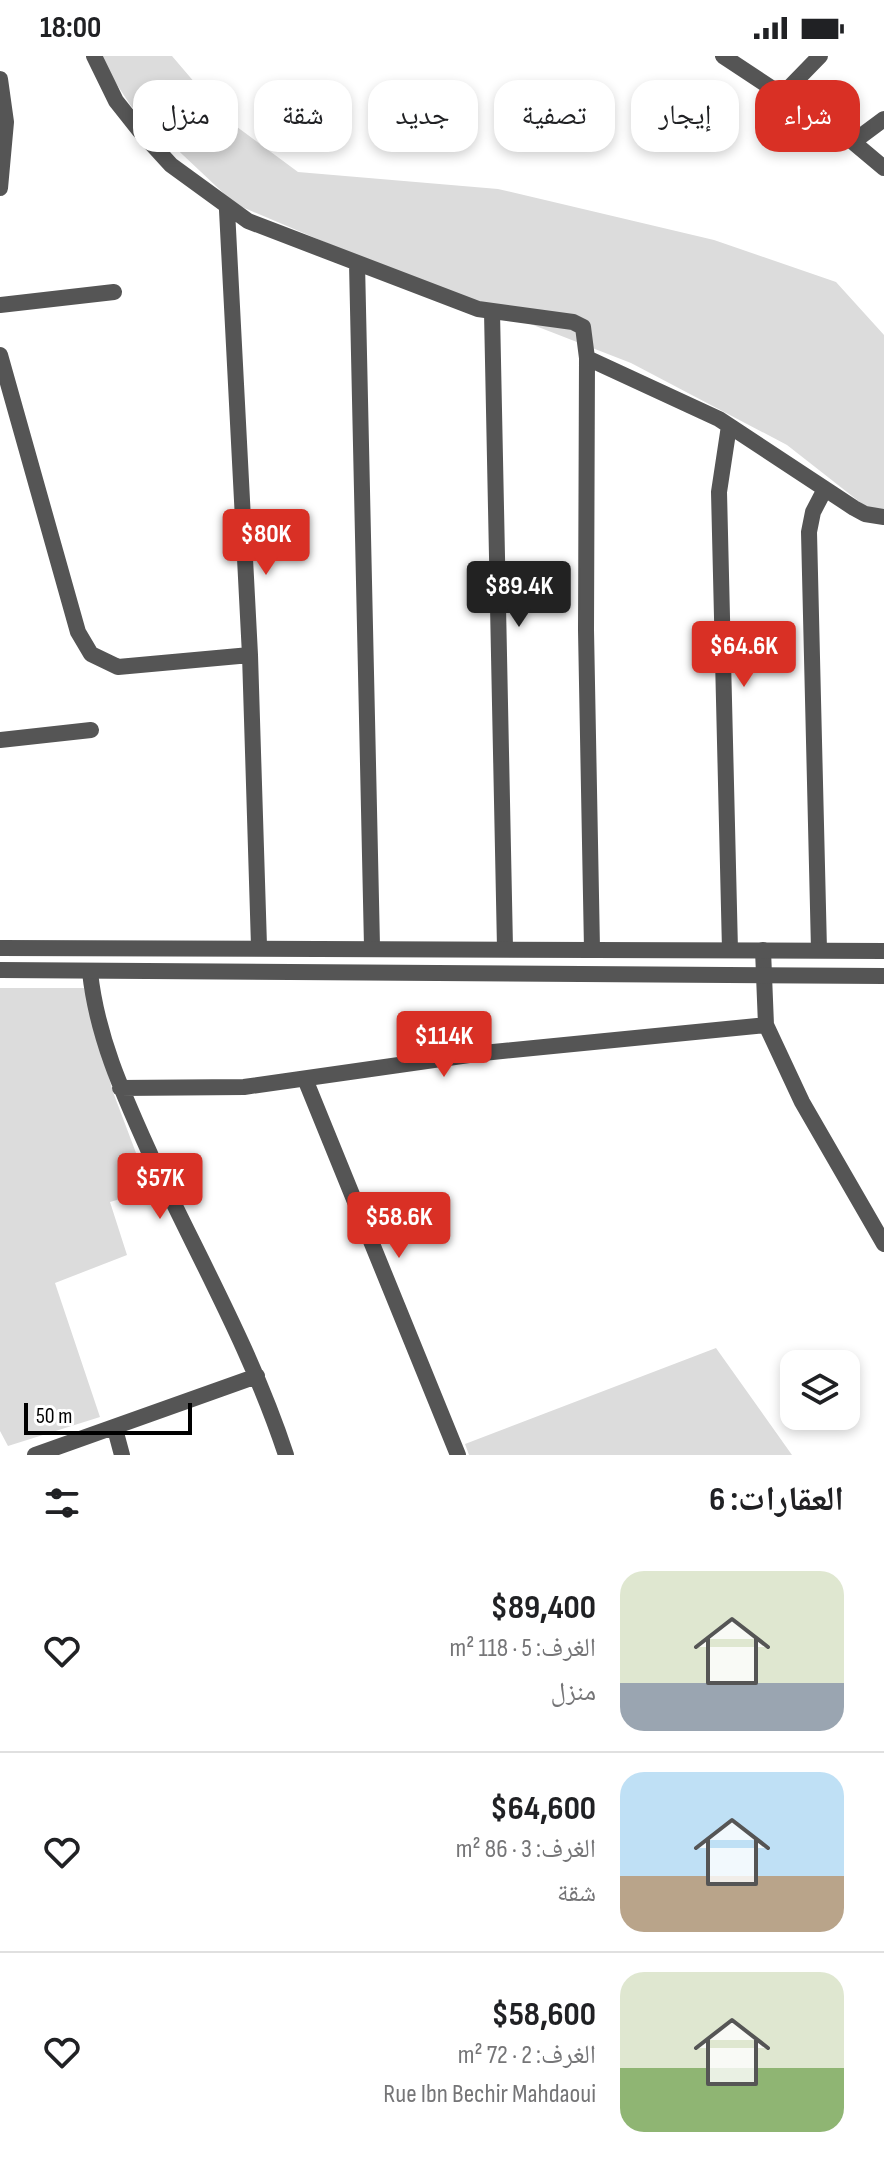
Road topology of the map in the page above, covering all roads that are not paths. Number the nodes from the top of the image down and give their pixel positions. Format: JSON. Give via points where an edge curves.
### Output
{"nodes":[{"id":1,"x":94,"y":56,"type":"edge"},
{"id":2,"x":723,"y":56,"type":"edge"},
{"id":3,"x":820,"y":56,"type":"edge"},
{"id":4,"x":0,"y":79,"type":"edge"},
{"id":5,"x":756,"y":80,"type":"edge"},
{"id":6,"x":797,"y":80,"type":"edge"},
{"id":7,"x":884,"y":119,"type":"edge"},
{"id":8,"x":860,"y":137,"type":"edge"},
{"id":9,"x":860,"y":148,"type":"edge"},
{"id":10,"x":884,"y":168,"type":"edge"},
{"id":11,"x":0,"y":188,"type":"edge"},
{"id":12,"x":227,"y":210,"type":"junction"},
{"id":13,"x":357,"y":263,"type":"junction"},
{"id":14,"x":114,"y":292,"type":"dead end"},
{"id":15,"x":0,"y":305,"type":"edge"},
{"id":16,"x":492,"y":312,"type":"junction"},
{"id":17,"x":0,"y":355,"type":"edge"},
{"id":18,"x":587,"y":358,"type":"junction"},
{"id":19,"x":729,"y":426,"type":"junction"},
{"id":20,"x":825,"y":489,"type":"junction"},
{"id":21,"x":884,"y":517,"type":"edge"},
{"id":22,"x":250,"y":655,"type":"junction"},
{"id":23,"x":91,"y":730,"type":"dead end"},
{"id":24,"x":0,"y":740,"type":"edge"},
{"id":25,"x":259,"y":946,"type":"junction"},
{"id":26,"x":372,"y":946,"type":"junction"},
{"id":27,"x":0,"y":948,"type":"edge"},
{"id":28,"x":505,"y":948,"type":"junction"},
{"id":29,"x":592,"y":949,"type":"junction"},
{"id":30,"x":730,"y":950,"type":"junction"},
{"id":31,"x":763,"y":950,"type":"junction"},
{"id":32,"x":819,"y":950,"type":"junction"},
{"id":33,"x":884,"y":951,"type":"edge"},
{"id":34,"x":0,"y":970,"type":"edge"},
{"id":35,"x":90,"y":972,"type":"junction"},
{"id":36,"x":763,"y":976,"type":"junction"},
{"id":37,"x":884,"y":976,"type":"edge"},
{"id":38,"x":766,"y":1025,"type":"junction"},
{"id":39,"x":305,"y":1079,"type":"junction"},
{"id":40,"x":120,"y":1088,"type":"junction"},
{"id":41,"x":884,"y":1244,"type":"edge"},
{"id":42,"x":257,"y":1376,"type":"junction"},
{"id":43,"x":115,"y":1429,"type":"junction"},
{"id":44,"x":35,"y":1455,"type":"edge"},
{"id":45,"x":122,"y":1455,"type":"edge"},
{"id":46,"x":286,"y":1455,"type":"edge"},
{"id":47,"x":458,"y":1455,"type":"edge"}],
"edges":[{"from":1,"to":12,"type":"street","via":[[116,101],[139,130],[171,165]]},
{"from":2,"to":5,"type":"street"},
{"from":3,"to":6,"type":"street"},
{"from":4,"to":11,"type":"street","via":[[6,136]]},
{"from":7,"to":8,"type":"street"},
{"from":9,"to":10,"type":"street"},
{"from":12,"to":13,"type":"street"},
{"from":12,"to":22,"type":"street"},
{"from":13,"to":16,"type":"street"},
{"from":13,"to":26,"type":"street"},
{"from":14,"to":15,"type":"street"},
{"from":16,"to":18,"type":"street","via":[[573,322],[587,335]]},
{"from":16,"to":28,"type":"street"},
{"from":17,"to":22,"type":"street","via":[[78,632],[91,654],[118,667]]},
{"from":18,"to":19,"type":"street"},
{"from":18,"to":29,"type":"street"},
{"from":19,"to":20,"type":"street"},
{"from":19,"to":30,"type":"street","via":[[719,492]]},
{"from":20,"to":21,"type":"street","via":[[865,514]]},
{"from":20,"to":32,"type":"street","via":[[809,532]]},
{"from":22,"to":25,"type":"street"},
{"from":23,"to":24,"type":"street"},
{"from":25,"to":26,"type":"street"},
{"from":25,"to":27,"type":"street"},
{"from":26,"to":28,"type":"street"},
{"from":28,"to":29,"type":"street"},
{"from":29,"to":30,"type":"street"},
{"from":30,"to":31,"type":"street"},
{"from":31,"to":32,"type":"street"},
{"from":31,"to":36,"type":"street"},
{"from":32,"to":33,"type":"street"},
{"from":34,"to":35,"type":"street"},
{"from":35,"to":36,"type":"street"},
{"from":35,"to":40,"type":"street","via":[[99,1029]]},
{"from":36,"to":37,"type":"street"},
{"from":36,"to":38,"type":"street"},
{"from":38,"to":39,"type":"street","via":[[483,1053]]},
{"from":38,"to":41,"type":"street","via":[[802,1102]]},
{"from":39,"to":40,"type":"street","via":[[244,1087]]},
{"from":39,"to":47,"type":"street"},
{"from":40,"to":42,"type":"street"},
{"from":42,"to":43,"type":"street"},
{"from":42,"to":46,"type":"street"},
{"from":43,"to":44,"type":"street"},
{"from":43,"to":45,"type":"street"}]}
